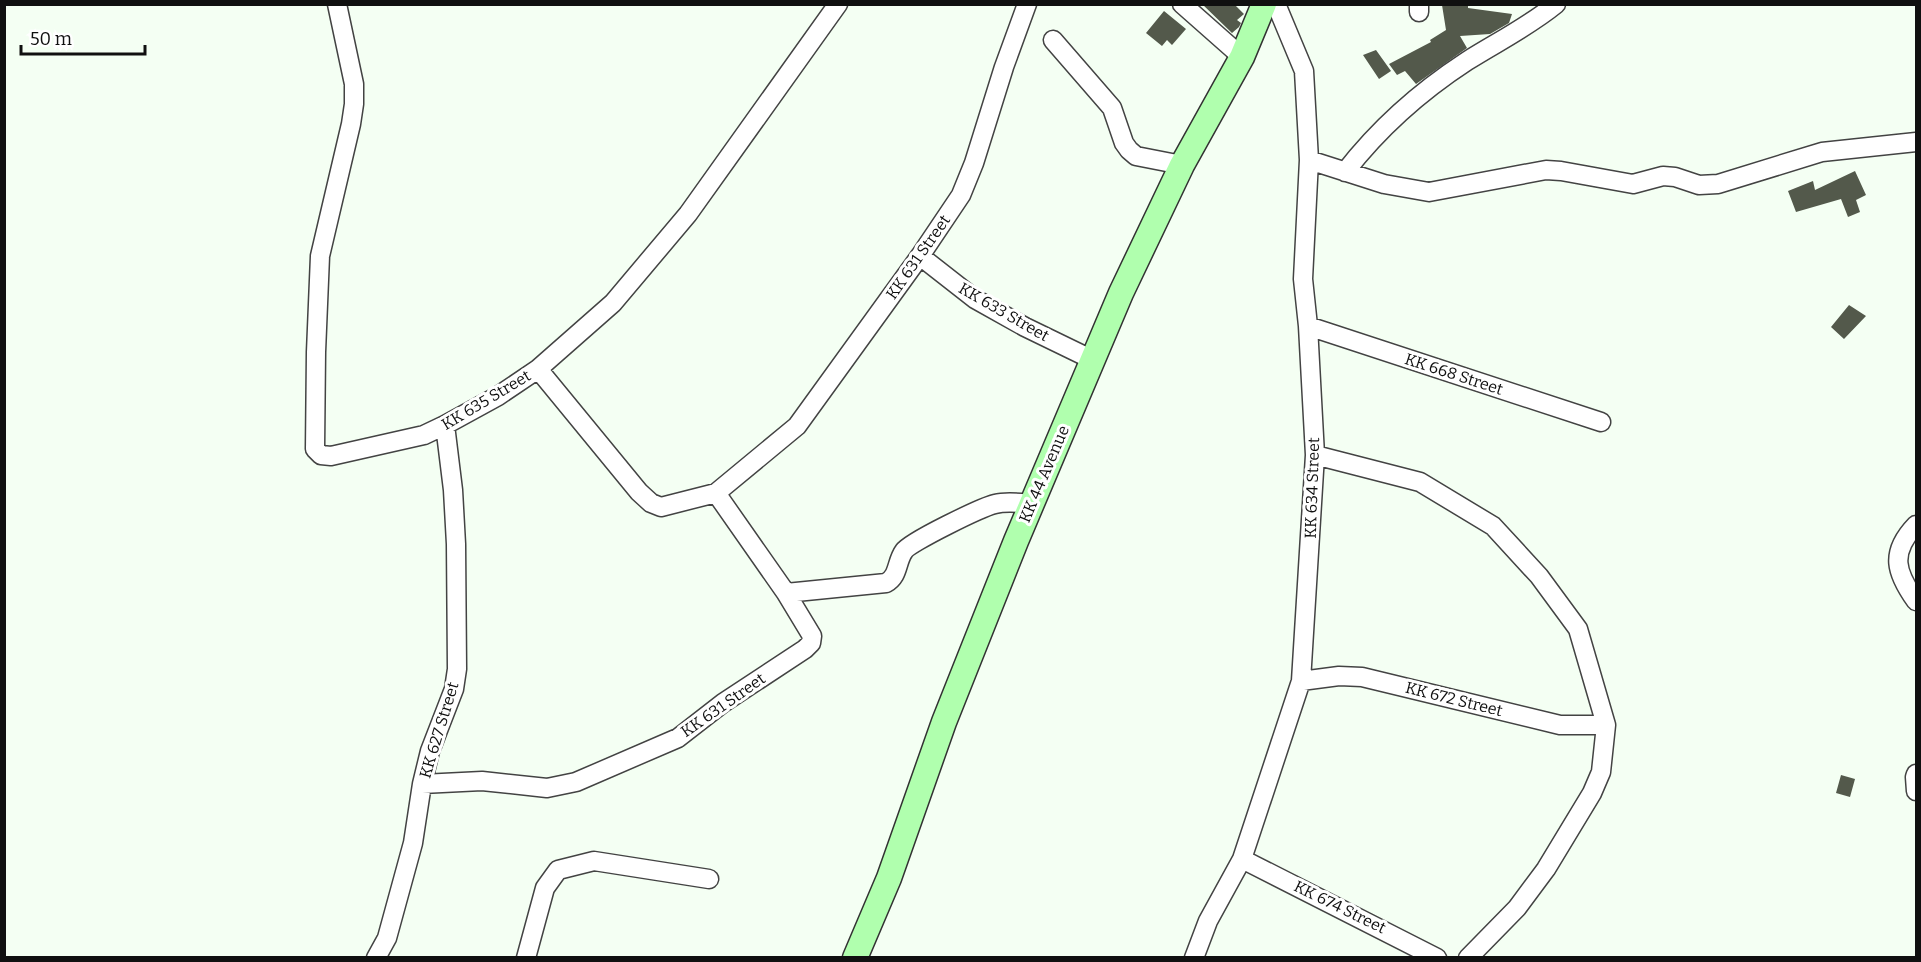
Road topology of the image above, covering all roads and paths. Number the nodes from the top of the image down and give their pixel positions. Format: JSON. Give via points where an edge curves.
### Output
{"nodes":[{"id":1,"x":337,"y":4,"type":"edge"},
{"id":2,"x":838,"y":4,"type":"edge"},
{"id":3,"x":1027,"y":4,"type":"edge"},
{"id":4,"x":1182,"y":4,"type":"edge"},
{"id":5,"x":1264,"y":4,"type":"edge"},
{"id":6,"x":1276,"y":4,"type":"edge"},
{"id":7,"x":1556,"y":4,"type":"edge"},
{"id":8,"x":1053,"y":40,"type":"dead end"},
{"id":9,"x":1242,"y":57,"type":"junction"},
{"id":10,"x":1916,"y":142,"type":"edge"},
{"id":11,"x":1309,"y":160,"type":"junction"},
{"id":12,"x":1182,"y":165,"type":"junction"},
{"id":13,"x":1345,"y":172,"type":"junction"},
{"id":14,"x":920,"y":256,"type":"junction"},
{"id":15,"x":1308,"y":326,"type":"junction"},
{"id":16,"x":1093,"y":360,"type":"junction"},
{"id":17,"x":538,"y":369,"type":"junction"},
{"id":18,"x":1601,"y":422,"type":"dead end"},
{"id":19,"x":445,"y":425,"type":"junction"},
{"id":20,"x":1315,"y":455,"type":"junction"},
{"id":21,"x":716,"y":493,"type":"junction"},
{"id":22,"x":1032,"y":504,"type":"junction"},
{"id":23,"x":1917,"y":525,"type":"edge"},
{"id":24,"x":786,"y":593,"type":"junction"},
{"id":25,"x":1917,"y":601,"type":"edge"},
{"id":26,"x":1301,"y":681,"type":"junction"},
{"id":27,"x":1606,"y":725,"type":"junction"},
{"id":28,"x":1917,"y":774,"type":"edge"},
{"id":29,"x":422,"y":784,"type":"junction"},
{"id":30,"x":1917,"y":791,"type":"edge"},
{"id":31,"x":1242,"y":859,"type":"junction"},
{"id":32,"x":709,"y":879,"type":"dead end"},
{"id":33,"x":376,"y":957,"type":"edge"},
{"id":34,"x":526,"y":957,"type":"edge"},
{"id":35,"x":855,"y":957,"type":"edge"},
{"id":36,"x":1194,"y":957,"type":"edge"},
{"id":37,"x":1437,"y":957,"type":"edge"},
{"id":38,"x":1467,"y":957,"type":"edge"}],
"edges":[{"from":1,"to":19,"type":"street","name":"KK 635 Street","via":[[354,84],[354,104],[320,256],[315,449],[321,455],[331,456],[424,435]]},
{"from":2,"to":17,"type":"street","name":"KK 635 Street","via":[[688,214],[613,303]]},
{"from":3,"to":14,"type":"street","name":"KK 631 Street","via":[[961,195]]},
{"from":4,"to":9,"type":"street"},
{"from":5,"to":9,"type":"main road","name":"KK 44 Avenue"},
{"from":6,"to":11,"type":"street","name":"KK 634 Street","via":[[1304,71]]},
{"from":7,"to":13,"type":"street","via":[[1428,88],[1366,144]]},
{"from":8,"to":12,"type":"street","via":[[1112,108],[1129,150],[1136,156]]},
{"from":9,"to":12,"type":"main road","name":"KK 44 Avenue"},
{"from":10,"to":13,"type":"street","via":[[1822,152],[1718,184],[1663,176],[1633,184],[1546,170],[1429,192]]},
{"from":11,"to":13,"type":"street"},
{"from":11,"to":15,"type":"street","name":"KK 634 Street","via":[[1303,279]]},
{"from":12,"to":16,"type":"main road","name":"KK 44 Avenue"},
{"from":14,"to":16,"type":"street","name":"KK 633 Street","via":[[975,299]]},
{"from":14,"to":21,"type":"street","name":"KK 631 Street","via":[[797,426]]},
{"from":15,"to":18,"type":"street","name":"KK 668 Street"},
{"from":15,"to":20,"type":"street","name":"KK 634 Street"},
{"from":16,"to":22,"type":"main road","name":"KK 44 Avenue"},
{"from":17,"to":19,"type":"street","name":"KK 635 Street"},
{"from":17,"to":21,"type":"street","name":"KK 631 Street","via":[[651,503],[661,507]]},
{"from":19,"to":29,"type":"street","name":"KK 627 Street","via":[[456,544],[457,669]]},
{"from":20,"to":26,"type":"street","name":"KK 634 Street"},
{"from":20,"to":27,"type":"street","via":[[1420,482],[1493,526],[1539,576],[1578,629]]},
{"from":21,"to":24,"type":"street","name":"KK 631 Street"},
{"from":22,"to":24,"type":"street","via":[[982,508],[922,539],[902,553],[893,579],[886,583]]},
{"from":22,"to":35,"type":"main road","name":"KK 44 Avenue"},
{"from":23,"to":25,"type":"street","via":[[1901,547],[1897,563],[1902,580]]},
{"from":24,"to":29,"type":"street","name":"KK 631 Street","via":[[812,636],[811,642],[678,738],[576,782],[547,788],[482,781]]},
{"from":26,"to":27,"type":"street","name":"KK 672 Street","via":[[1339,675],[1362,677],[1560,725]]},
{"from":26,"to":31,"type":"street","name":"KK 634 Street"},
{"from":27,"to":38,"type":"street","via":[[1601,772],[1592,793],[1517,908]]},
{"from":28,"to":30,"type":"street"},
{"from":29,"to":33,"type":"street","name":"KK 627 Street","via":[[413,843],[387,938]]},
{"from":31,"to":36,"type":"street","name":"KK 634 Street","via":[[1208,921]]},
{"from":31,"to":37,"type":"street","name":"KK 674 Street"},
{"from":32,"to":34,"type":"street","via":[[594,861],[558,870],[545,888]]}]}
